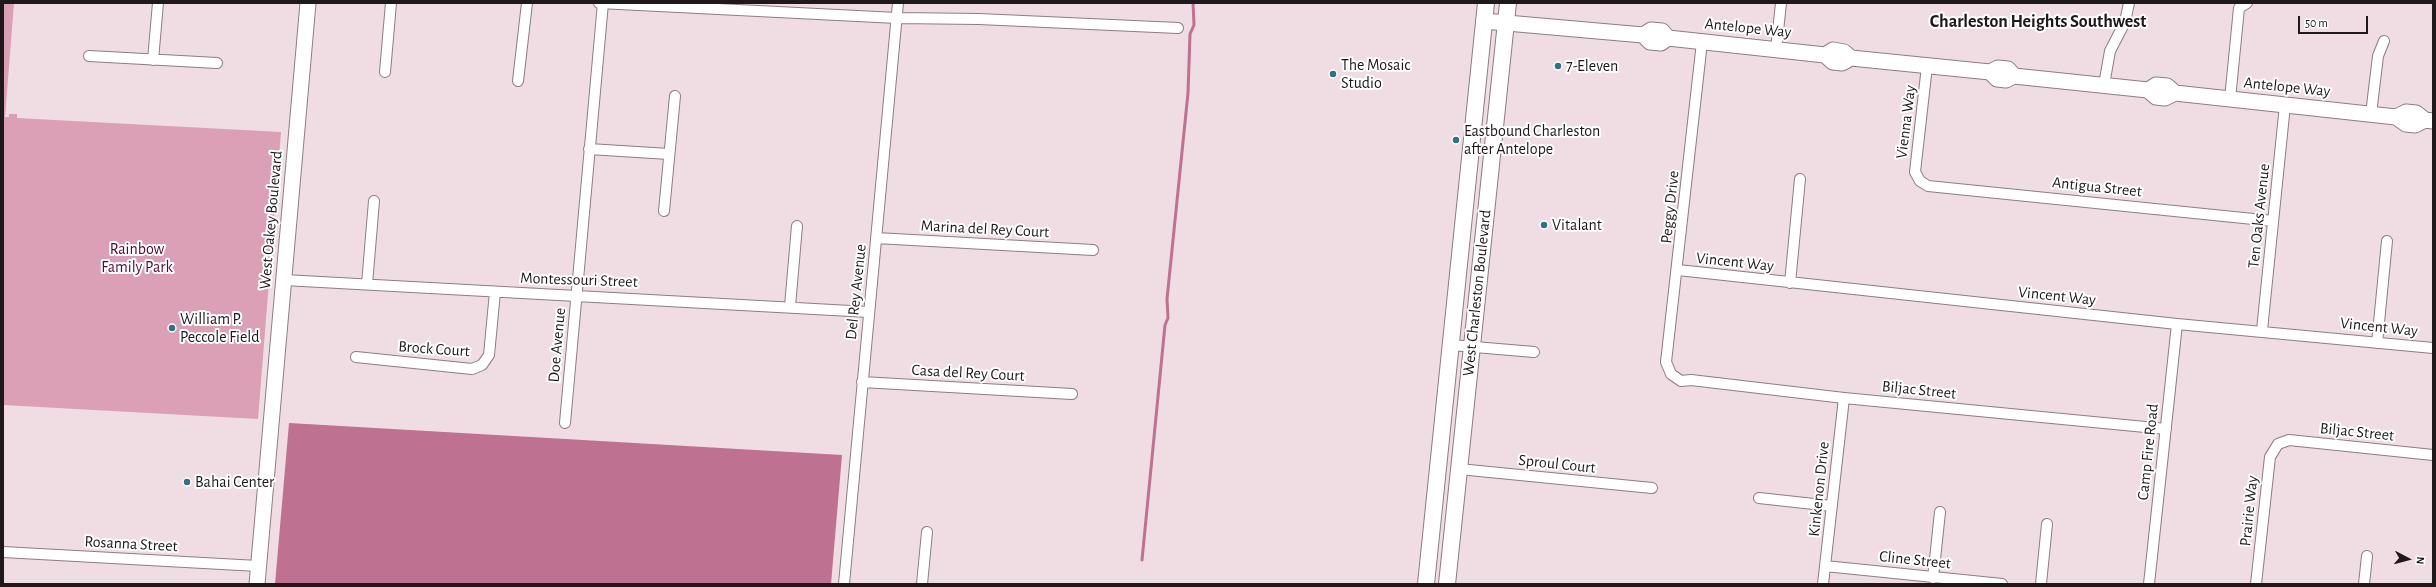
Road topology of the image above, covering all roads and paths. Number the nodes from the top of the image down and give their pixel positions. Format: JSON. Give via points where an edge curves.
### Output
{"nodes":[{"id":1,"x":158,"y":3,"type":"edge"},
{"id":2,"x":308,"y":3,"type":"edge"},
{"id":3,"x":391,"y":3,"type":"edge"},
{"id":4,"x":527,"y":3,"type":"edge"},
{"id":5,"x":599,"y":3,"type":"edge"},
{"id":6,"x":602,"y":3,"type":"edge"},
{"id":7,"x":898,"y":3,"type":"edge"},
{"id":8,"x":1486,"y":3,"type":"edge"},
{"id":9,"x":1508,"y":3,"type":"edge"},
{"id":10,"x":1781,"y":3,"type":"edge"},
{"id":11,"x":2129,"y":3,"type":"edge"},
{"id":12,"x":2247,"y":3,"type":"edge"},
{"id":13,"x":751,"y":7,"type":"edge"},
{"id":14,"x":897,"y":18,"type":"junction"},
{"id":15,"x":1484,"y":21,"type":"junction"},
{"id":16,"x":1506,"y":23,"type":"junction"},
{"id":17,"x":1178,"y":28,"type":"dead end"},
{"id":18,"x":2384,"y":41,"type":"dead end"},
{"id":19,"x":1702,"y":42,"type":"junction"},
{"id":20,"x":1776,"y":50,"type":"junction"},
{"id":21,"x":89,"y":56,"type":"dead end"},
{"id":22,"x":153,"y":60,"type":"junction"},
{"id":23,"x":217,"y":64,"type":"dead end"},
{"id":24,"x":1928,"y":66,"type":"junction"},
{"id":25,"x":385,"y":72,"type":"dead end"},
{"id":26,"x":518,"y":81,"type":"dead end"},
{"id":27,"x":2104,"y":85,"type":"junction"},
{"id":28,"x":675,"y":96,"type":"dead end"},
{"id":29,"x":2230,"y":99,"type":"junction"},
{"id":30,"x":2285,"y":105,"type":"junction"},
{"id":31,"x":2371,"y":114,"type":"junction"},
{"id":32,"x":2429,"y":121,"type":"edge"},
{"id":33,"x":589,"y":149,"type":"junction"},
{"id":34,"x":669,"y":154,"type":"junction"},
{"id":35,"x":1800,"y":180,"type":"dead end"},
{"id":36,"x":1920,"y":181,"type":"joint"},
{"id":37,"x":374,"y":201,"type":"dead end"},
{"id":38,"x":664,"y":211,"type":"dead end"},
{"id":39,"x":2274,"y":221,"type":"junction"},
{"id":40,"x":797,"y":226,"type":"dead end"},
{"id":41,"x":876,"y":238,"type":"junction"},
{"id":42,"x":2386,"y":241,"type":"dead end"},
{"id":43,"x":1093,"y":250,"type":"dead end"},
{"id":44,"x":1678,"y":270,"type":"junction"},
{"id":45,"x":284,"y":280,"type":"junction"},
{"id":46,"x":1790,"y":283,"type":"junction"},
{"id":47,"x":367,"y":284,"type":"junction"},
{"id":48,"x":495,"y":292,"type":"junction"},
{"id":49,"x":576,"y":294,"type":"junction"},
{"id":50,"x":790,"y":306,"type":"junction"},
{"id":51,"x":869,"y":312,"type":"junction"},
{"id":52,"x":2177,"y":324,"type":"junction"},
{"id":53,"x":2262,"y":330,"type":"junction"},
{"id":54,"x":2377,"y":343,"type":"junction"},
{"id":55,"x":1451,"y":345,"type":"junction"},
{"id":56,"x":1472,"y":345,"type":"junction"},
{"id":57,"x":2433,"y":348,"type":"edge"},
{"id":58,"x":1534,"y":352,"type":"dead end"},
{"id":59,"x":356,"y":357,"type":"dead end"},
{"id":60,"x":1671,"y":374,"type":"joint"},
{"id":61,"x":862,"y":382,"type":"junction"},
{"id":62,"x":1072,"y":394,"type":"dead end"},
{"id":63,"x":1844,"y":398,"type":"junction"},
{"id":64,"x":565,"y":424,"type":"dead end"},
{"id":65,"x":2166,"y":430,"type":"junction"},
{"id":66,"x":2278,"y":444,"type":"joint"},
{"id":67,"x":2433,"y":455,"type":"edge"},
{"id":68,"x":1459,"y":469,"type":"junction"},
{"id":69,"x":1652,"y":488,"type":"dead end"},
{"id":70,"x":1759,"y":498,"type":"dead end"},
{"id":71,"x":1832,"y":506,"type":"junction"},
{"id":72,"x":1940,"y":512,"type":"dead end"},
{"id":73,"x":2047,"y":524,"type":"dead end"},
{"id":74,"x":927,"y":532,"type":"dead end"},
{"id":75,"x":3,"y":552,"type":"edge"},
{"id":76,"x":2367,"y":556,"type":"dead end"},
{"id":77,"x":258,"y":566,"type":"junction"},
{"id":78,"x":1825,"y":566,"type":"junction"},
{"id":79,"x":1933,"y":578,"type":"junction"},
{"id":80,"x":257,"y":584,"type":"edge"},
{"id":81,"x":844,"y":584,"type":"edge"},
{"id":82,"x":922,"y":584,"type":"edge"},
{"id":83,"x":1426,"y":584,"type":"edge"},
{"id":84,"x":1432,"y":584,"type":"edge"},
{"id":85,"x":1447,"y":584,"type":"edge"},
{"id":86,"x":1823,"y":584,"type":"edge"},
{"id":87,"x":2002,"y":584,"type":"edge"},
{"id":88,"x":2041,"y":584,"type":"edge"},
{"id":89,"x":2149,"y":584,"type":"edge"},
{"id":90,"x":2256,"y":584,"type":"edge"},
{"id":91,"x":2364,"y":584,"type":"edge"}],
"edges":[{"from":1,"to":22,"type":"street"},
{"from":2,"to":45,"type":"street","name":"West Oakey Boulevard"},
{"from":3,"to":25,"type":"street"},
{"from":4,"to":26,"type":"street"},
{"from":5,"to":6,"type":"street"},
{"from":6,"to":13,"type":"street"},
{"from":6,"to":33,"type":"street","name":"Doe Avenue"},
{"from":7,"to":14,"type":"street","name":"Del Rey Avenue"},
{"from":8,"to":15,"type":"main road","name":"West Charleston Boulevard"},
{"from":9,"to":16,"type":"main road","name":"West Charleston Boulevard"},
{"from":10,"to":20,"type":"street"},
{"from":11,"to":27,"type":"street","via":[[2125,22],[2110,51]]},
{"from":12,"to":29,"type":"street","via":[[2240,8]]},
{"from":13,"to":14,"type":"street"},
{"from":14,"to":17,"type":"street"},
{"from":14,"to":41,"type":"street","name":"Del Rey Avenue"},
{"from":15,"to":16,"type":"street","name":"Antelope Way"},
{"from":15,"to":55,"type":"main road","name":"West Charleston Boulevard"},
{"from":16,"to":19,"type":"street","name":"Antelope Way","via":[[1643,35],[1651,30],[1662,32],[1668,38]]},
{"from":16,"to":56,"type":"main road","name":"West Charleston Boulevard"},
{"from":18,"to":31,"type":"street","via":[[2378,56]]},
{"from":19,"to":20,"type":"street","name":"Antelope Way"},
{"from":19,"to":44,"type":"street","name":"Peggy Drive"},
{"from":20,"to":24,"type":"street","name":"Antelope Way","via":[[1825,55],[1833,62],[1842,63],[1852,58]]},
{"from":21,"to":22,"type":"street"},
{"from":22,"to":23,"type":"street"},
{"from":24,"to":27,"type":"street","name":"Antelope Way","via":[[1990,72],[1997,80],[2006,80],[2014,76]]},
{"from":24,"to":36,"type":"street","name":"Vienna Way","via":[[1915,172]]},
{"from":27,"to":29,"type":"street","name":"Antelope Way","via":[[2148,90],[2156,85],[2166,86],[2175,93]]},
{"from":28,"to":34,"type":"street"},
{"from":29,"to":30,"type":"street","name":"Antelope Way"},
{"from":30,"to":31,"type":"street","name":"Antelope Way"},
{"from":30,"to":39,"type":"street","name":"Ten Oaks Avenue"},
{"from":31,"to":32,"type":"street","name":"Antelope Way","via":[[2396,117],[2406,112],[2416,113]]},
{"from":33,"to":34,"type":"street"},
{"from":33,"to":49,"type":"street","name":"Doe Avenue"},
{"from":34,"to":38,"type":"street"},
{"from":35,"to":46,"type":"street"},
{"from":36,"to":39,"type":"street","name":"Antigua Street","via":[[1928,186]]},
{"from":37,"to":47,"type":"street"},
{"from":39,"to":53,"type":"street","name":"Ten Oaks Avenue"},
{"from":40,"to":50,"type":"street"},
{"from":41,"to":43,"type":"street","name":"Marina del Rey Court"},
{"from":41,"to":51,"type":"street","name":"Del Rey Avenue"},
{"from":42,"to":54,"type":"street"},
{"from":44,"to":46,"type":"street","name":"Vincent Way"},
{"from":44,"to":60,"type":"street","name":"Peggy Drive","via":[[1666,362]]},
{"from":45,"to":47,"type":"street","name":"Montessouri Street"},
{"from":45,"to":77,"type":"street","name":"West Oakey Boulevard"},
{"from":46,"to":52,"type":"street","name":"Vincent Way"},
{"from":47,"to":48,"type":"street","name":"Montessouri Street"},
{"from":48,"to":49,"type":"street","name":"Montessouri Street"},
{"from":48,"to":59,"type":"street","name":"Brock Court","via":[[488,355],[482,365],[472,369]]},
{"from":49,"to":50,"type":"street","name":"Montessouri Street"},
{"from":49,"to":64,"type":"street","name":"Doe Avenue"},
{"from":50,"to":51,"type":"street","name":"Montessouri Street"},
{"from":51,"to":61,"type":"street","name":"Del Rey Avenue"},
{"from":52,"to":53,"type":"street","name":"Vincent Way"},
{"from":52,"to":65,"type":"street","name":"Camp Fire Road"},
{"from":53,"to":54,"type":"street","name":"Vincent Way"},
{"from":54,"to":57,"type":"street","name":"Vincent Way"},
{"from":55,"to":56,"type":"street"},
{"from":55,"to":83,"type":"main road","name":"West Charleston Boulevard"},
{"from":56,"to":58,"type":"street"},
{"from":56,"to":68,"type":"main road","name":"West Charleston Boulevard"},
{"from":60,"to":63,"type":"street","name":"Biljac Street","via":[[1681,381],[1691,380]]},
{"from":61,"to":62,"type":"street","name":"Casa del Rey Court"},
{"from":61,"to":81,"type":"street","name":"Del Rey Avenue"},
{"from":63,"to":65,"type":"street","name":"Biljac Street"},
{"from":63,"to":71,"type":"street","name":"Kinkenon Drive"},
{"from":65,"to":89,"type":"street","name":"Camp Fire Road"},
{"from":66,"to":67,"type":"street","name":"Biljac Street","via":[[2289,440]]},
{"from":66,"to":90,"type":"street","name":"Prairie Way","via":[[2270,457]]},
{"from":68,"to":69,"type":"street","name":"Sproul Court"},
{"from":68,"to":85,"type":"main road","name":"West Charleston Boulevard"},
{"from":70,"to":71,"type":"street"},
{"from":71,"to":78,"type":"street","name":"Kinkenon Drive"},
{"from":72,"to":79,"type":"street"},
{"from":73,"to":88,"type":"street"},
{"from":74,"to":82,"type":"street"},
{"from":75,"to":77,"type":"street","name":"Rosanna Street"},
{"from":76,"to":91,"type":"street"},
{"from":77,"to":80,"type":"street","name":"West Oakey Boulevard"},
{"from":78,"to":79,"type":"street","name":"Cline Street"},
{"from":78,"to":86,"type":"street","name":"Kinkenon Drive"},
{"from":79,"to":87,"type":"street","name":"Cline Street"},
{"from":83,"to":84,"type":"street"}]}
